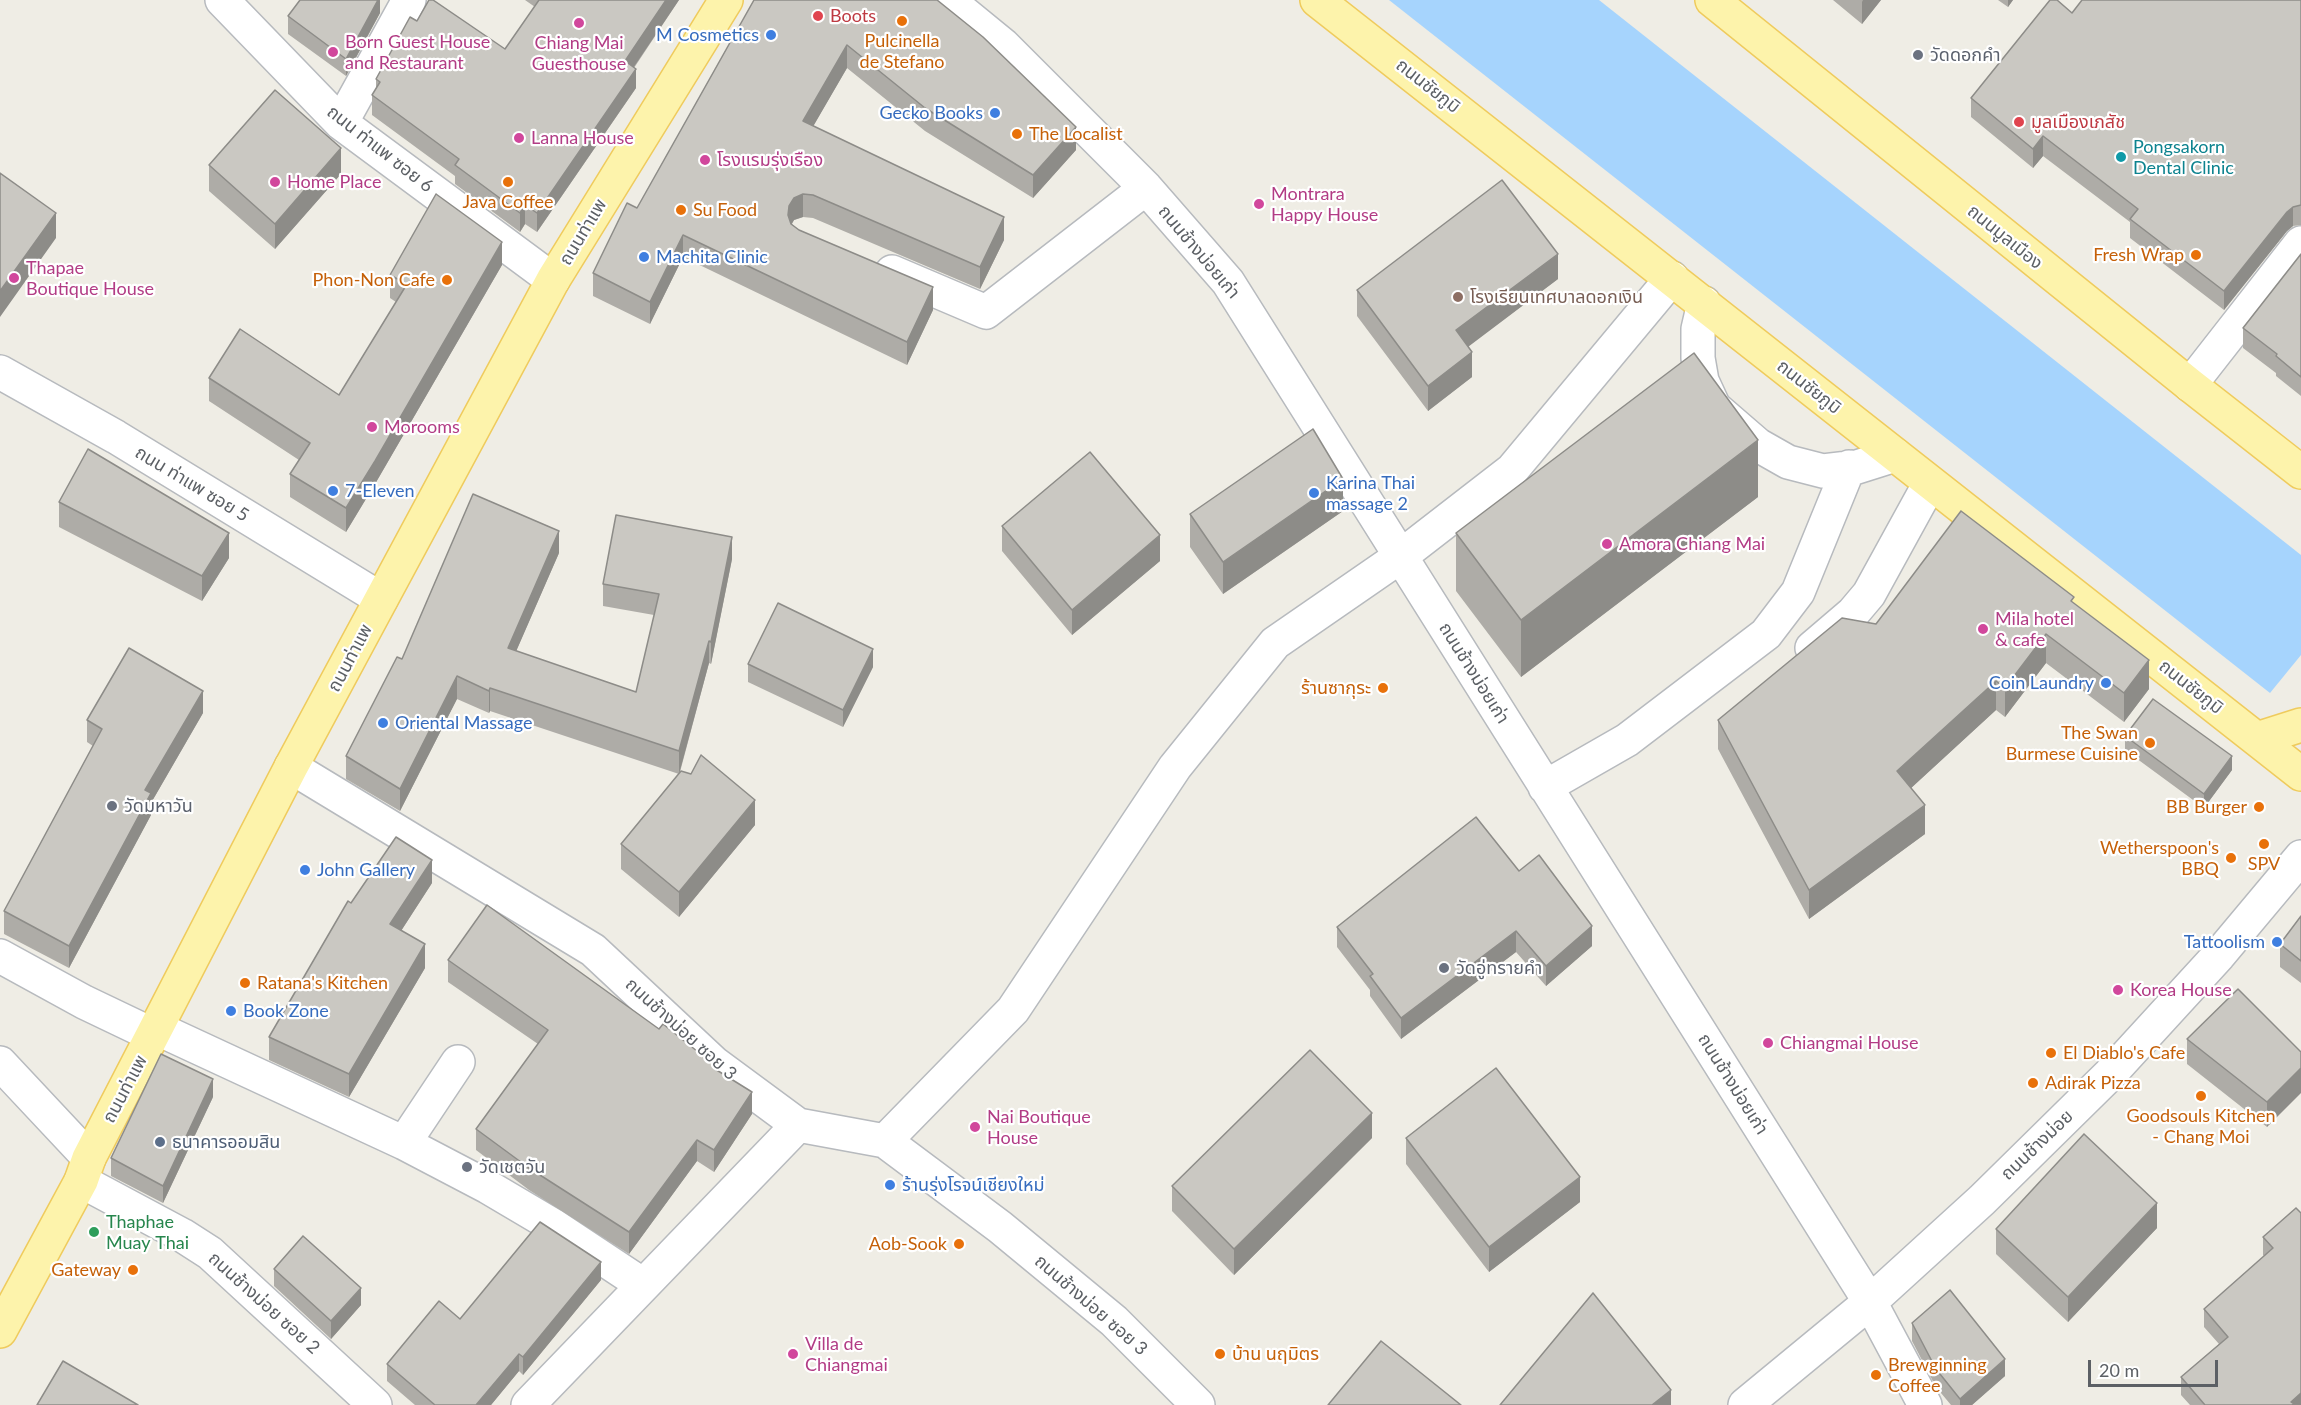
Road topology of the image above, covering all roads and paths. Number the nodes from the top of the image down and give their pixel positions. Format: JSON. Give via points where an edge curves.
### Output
{"nodes":[{"id":1,"x":222,"y":0,"type":"edge"},
{"id":2,"x":409,"y":0,"type":"edge"},
{"id":3,"x":726,"y":0,"type":"edge"},
{"id":4,"x":948,"y":0,"type":"edge"},
{"id":5,"x":1317,"y":0,"type":"edge"},
{"id":6,"x":1712,"y":0,"type":"edge"},
{"id":7,"x":341,"y":123,"type":"junction"},
{"id":8,"x":1146,"y":189,"type":"junction"},
{"id":9,"x":2301,"y":243,"type":"edge"},
{"id":10,"x":870,"y":262,"type":"edge"},
{"id":11,"x":1672,"y":278,"type":"junction"},
{"id":12,"x":554,"y":280,"type":"junction"},
{"id":13,"x":1704,"y":303,"type":"junction"},
{"id":14,"x":0,"y":372,"type":"edge"},
{"id":15,"x":2190,"y":385,"type":"junction"},
{"id":16,"x":1895,"y":455,"type":"junction"},
{"id":17,"x":1849,"y":468,"type":"junction"},
{"id":18,"x":2301,"y":472,"type":"edge"},
{"id":19,"x":1930,"y":483,"type":"junction"},
{"id":20,"x":1401,"y":556,"type":"junction"},
{"id":21,"x":381,"y":599,"type":"junction"},
{"id":22,"x":1793,"y":664,"type":"edge"},
{"id":23,"x":2301,"y":725,"type":"edge"},
{"id":24,"x":2257,"y":739,"type":"junction"},
{"id":25,"x":291,"y":767,"type":"junction"},
{"id":26,"x":2301,"y":774,"type":"edge"},
{"id":27,"x":1545,"y":788,"type":"junction"},
{"id":28,"x":2301,"y":856,"type":"edge"},
{"id":29,"x":0,"y":956,"type":"edge"},
{"id":30,"x":155,"y":1032,"type":"junction"},
{"id":31,"x":458,"y":1062,"type":"dead end"},
{"id":32,"x":0,"y":1063,"type":"edge"},
{"id":33,"x":798,"y":1125,"type":"junction"},
{"id":34,"x":885,"y":1141,"type":"junction"},
{"id":35,"x":404,"y":1143,"type":"junction"},
{"id":36,"x":85,"y":1170,"type":"junction"},
{"id":37,"x":643,"y":1285,"type":"junction"},
{"id":38,"x":1870,"y":1302,"type":"junction"},
{"id":39,"x":0,"y":1331,"type":"edge"},
{"id":40,"x":375,"y":1405,"type":"edge"},
{"id":41,"x":528,"y":1405,"type":"edge"},
{"id":42,"x":1198,"y":1405,"type":"edge"},
{"id":43,"x":1745,"y":1405,"type":"edge"},
{"id":44,"x":1925,"y":1405,"type":"edge"}],
"edges":[{"from":1,"to":7,"type":"street","name":"ถนน ท่าแพ ซอย 6"},
{"from":2,"to":7,"type":"street"},
{"from":3,"to":12,"type":"main road","name":"ถนนท่าแพ"},
{"from":4,"to":8,"type":"street","name":"ถนนช้างม่อยเก่า","via":[[1003,45]]},
{"from":5,"to":11,"type":"main road","name":"ถนนชัยภูมิ"},
{"from":6,"to":15,"type":"main road","name":"ถนนมูลเมือง"},
{"from":7,"to":12,"type":"street","name":"ถนน ท่าแพ ซอย 6"},
{"from":8,"to":10,"type":"street","via":[[986,312]]},
{"from":8,"to":20,"type":"street","name":"ถนนช้างม่อยเก่า","via":[[1228,282]]},
{"from":9,"to":15,"type":"street"},
{"from":11,"to":13,"type":"main road","name":"ถนนชัยภูมิ"},
{"from":11,"to":20,"type":"street","via":[[1512,470]]},
{"from":12,"to":21,"type":"main road","name":"ถนนท่าแพ"},
{"from":13,"to":16,"type":"main road","name":"ถนนชัยภูมิ"},
{"from":13,"to":17,"type":"street","via":[[1698,328],[1698,358],[1702,381],[1714,407],[1758,445],[1788,462],[1823,471]]},
{"from":14,"to":21,"type":"street","name":"ถนน ท่าแพ ซอย 5"},
{"from":15,"to":18,"type":"main road","name":"ถนนมูลเมือง"},
{"from":16,"to":17,"type":"street"},
{"from":16,"to":19,"type":"main road","name":"ถนนชัยภูมิ"},
{"from":17,"to":27,"type":"street","via":[[1798,592],[1766,634],[1627,740]]},
{"from":19,"to":22,"type":"street","via":[[1869,594],[1853,613]]},
{"from":19,"to":24,"type":"main road","name":"ถนนชัยภูมิ"},
{"from":20,"to":27,"type":"street","name":"ถนนช้างม่อยเก่า"},
{"from":20,"to":34,"type":"street","via":[[1275,643],[1175,767],[1013,1010]]},
{"from":21,"to":25,"type":"main road","name":"ถนนท่าแพ"},
{"from":23,"to":24,"type":"main road"},
{"from":24,"to":26,"type":"main road","name":"ถนนชัยภูมิ"},
{"from":25,"to":30,"type":"main road","name":"ถนนท่าแพ"},
{"from":25,"to":33,"type":"street","name":"ถนนช้างม่อย ซอย 3","via":[[593,950],[714,1063]]},
{"from":27,"to":38,"type":"street","name":"ถนนช้างม่อยเก่า"},
{"from":28,"to":38,"type":"street","name":"ถนนช้างม่อย","via":[[2219,955],[2110,1074],[1982,1200]]},
{"from":29,"to":30,"type":"street","via":[[84,1002]]},
{"from":30,"to":35,"type":"street"},
{"from":30,"to":36,"type":"main road","name":"ถนนท่าแพ"},
{"from":31,"to":35,"type":"street"},
{"from":32,"to":36,"type":"street","name":"ถนนช้างม่อย ซอย 2"},
{"from":33,"to":34,"type":"street","name":"ถนนช้างม่อย ซอย 3"},
{"from":33,"to":37,"type":"street"},
{"from":34,"to":42,"type":"street","name":"ถนนช้างม่อย ซอย 3","via":[[1000,1227],[1114,1321]]},
{"from":35,"to":37,"type":"street","via":[[488,1187]]},
{"from":36,"to":39,"type":"main road","name":"ถนนท่าแพ"},
{"from":36,"to":40,"type":"street","name":"ถนนช้างม่อย ซอย 2","via":[[210,1254]]},
{"from":37,"to":41,"type":"street"},
{"from":38,"to":43,"type":"street","name":"ถนนช้างม่อย"},
{"from":38,"to":44,"type":"street","name":"ถนนช้างม่อยเก่า"}]}
